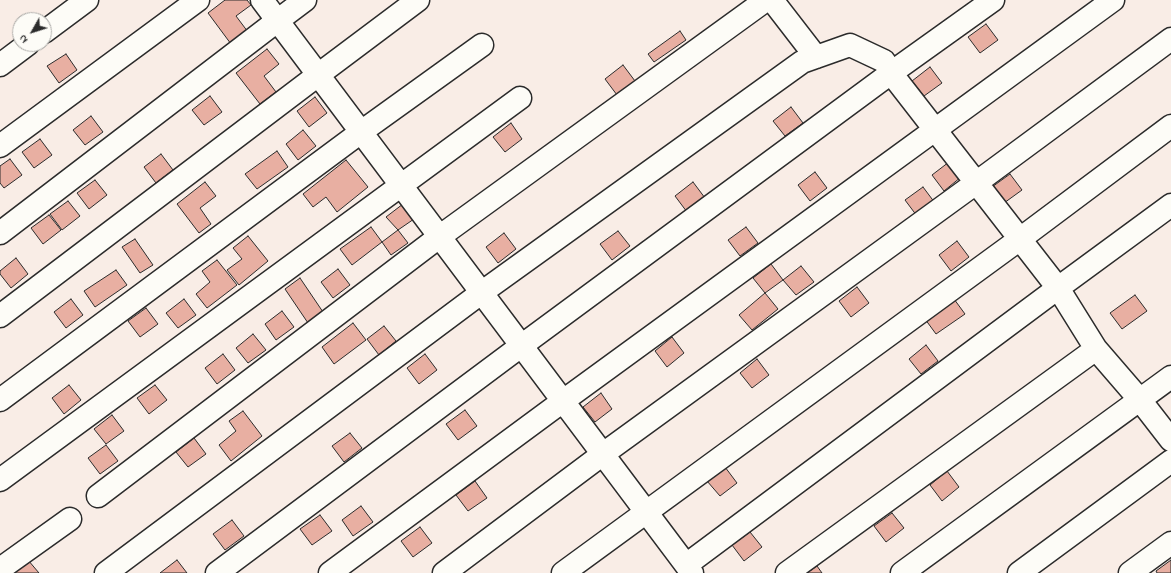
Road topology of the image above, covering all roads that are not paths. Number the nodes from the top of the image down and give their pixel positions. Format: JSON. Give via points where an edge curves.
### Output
{"nodes":[{"id":1,"x":87,"y":0,"type":"edge"},
{"id":2,"x":198,"y":0,"type":"edge"},
{"id":3,"x":262,"y":0,"type":"edge"},
{"id":4,"x":306,"y":0,"type":"edge"},
{"id":5,"x":418,"y":0,"type":"edge"},
{"id":6,"x":766,"y":0,"type":"edge"},
{"id":7,"x":772,"y":0,"type":"edge"},
{"id":8,"x":994,"y":0,"type":"edge"},
{"id":9,"x":1113,"y":0,"type":"edge"},
{"id":10,"x":277,"y":21,"type":"junction"},
{"id":11,"x":52,"y":26,"type":"edge"},
{"id":12,"x":1171,"y":39,"type":"edge"},
{"id":13,"x":482,"y":45,"type":"dead end"},
{"id":14,"x":17,"y":52,"type":"edge"},
{"id":15,"x":816,"y":57,"type":"junction"},
{"id":16,"x":0,"y":65,"type":"edge"},
{"id":17,"x":890,"y":73,"type":"junction"},
{"id":18,"x":318,"y":75,"type":"junction"},
{"id":19,"x":520,"y":98,"type":"dead end"},
{"id":20,"x":1171,"y":126,"type":"edge"},
{"id":21,"x":935,"y":130,"type":"junction"},
{"id":22,"x":361,"y":132,"type":"junction"},
{"id":23,"x":0,"y":146,"type":"edge"},
{"id":24,"x":976,"y":183,"type":"junction"},
{"id":25,"x":401,"y":185,"type":"junction"},
{"id":26,"x":1171,"y":205,"type":"edge"},
{"id":27,"x":0,"y":233,"type":"edge"},
{"id":28,"x":439,"y":237,"type":"junction"},
{"id":29,"x":1020,"y":239,"type":"junction"},
{"id":30,"x":1058,"y":288,"type":"junction"},
{"id":31,"x":481,"y":293,"type":"junction"},
{"id":32,"x":0,"y":316,"type":"edge"},
{"id":33,"x":521,"y":346,"type":"junction"},
{"id":34,"x":1096,"y":349,"type":"junction"},
{"id":35,"x":1171,"y":377,"type":"edge"},
{"id":36,"x":0,"y":400,"type":"edge"},
{"id":37,"x":1140,"y":400,"type":"junction"},
{"id":38,"x":563,"y":401,"type":"junction"},
{"id":39,"x":1171,"y":440,"type":"edge"},
{"id":40,"x":602,"y":454,"type":"junction"},
{"id":41,"x":1171,"y":460,"type":"edge"},
{"id":42,"x":0,"y":480,"type":"edge"},
{"id":43,"x":98,"y":496,"type":"dead end"},
{"id":44,"x":646,"y":512,"type":"junction"},
{"id":45,"x":70,"y":519,"type":"dead end"},
{"id":46,"x":1171,"y":543,"type":"edge"},
{"id":47,"x":0,"y":569,"type":"edge"},
{"id":48,"x":689,"y":569,"type":"edge"},
{"id":49,"x":106,"y":573,"type":"edge"},
{"id":50,"x":217,"y":573,"type":"edge"},
{"id":51,"x":330,"y":573,"type":"edge"},
{"id":52,"x":444,"y":573,"type":"edge"},
{"id":53,"x":563,"y":573,"type":"edge"},
{"id":54,"x":787,"y":573,"type":"edge"},
{"id":55,"x":902,"y":573,"type":"edge"},
{"id":56,"x":1019,"y":573,"type":"edge"},
{"id":57,"x":1130,"y":573,"type":"edge"}],
"edges":[{"from":1,"to":11,"type":"street"},
{"from":2,"to":23,"type":"street"},
{"from":3,"to":10,"type":"street"},
{"from":4,"to":10,"type":"street"},
{"from":5,"to":18,"type":"street"},
{"from":6,"to":28,"type":"street"},
{"from":7,"to":15,"type":"street"},
{"from":8,"to":17,"type":"street"},
{"from":9,"to":21,"type":"street"},
{"from":10,"to":18,"type":"street"},
{"from":10,"to":27,"type":"street"},
{"from":12,"to":24,"type":"street"},
{"from":13,"to":22,"type":"street"},
{"from":14,"to":16,"type":"street"},
{"from":15,"to":17,"type":"street","via":[[850,45],[884,60]]},
{"from":15,"to":31,"type":"street","via":[[802,62]]},
{"from":17,"to":21,"type":"street"},
{"from":17,"to":33,"type":"street"},
{"from":18,"to":22,"type":"street"},
{"from":18,"to":32,"type":"street"},
{"from":19,"to":25,"type":"street"},
{"from":20,"to":29,"type":"street"},
{"from":21,"to":24,"type":"street"},
{"from":21,"to":38,"type":"street"},
{"from":22,"to":25,"type":"street"},
{"from":22,"to":36,"type":"street"},
{"from":24,"to":29,"type":"street"},
{"from":24,"to":40,"type":"street"},
{"from":25,"to":28,"type":"street"},
{"from":25,"to":42,"type":"street"},
{"from":26,"to":30,"type":"street"},
{"from":28,"to":31,"type":"street"},
{"from":28,"to":43,"type":"street"},
{"from":29,"to":30,"type":"street"},
{"from":29,"to":44,"type":"street"},
{"from":30,"to":34,"type":"street"},
{"from":30,"to":48,"type":"street"},
{"from":31,"to":33,"type":"street"},
{"from":31,"to":49,"type":"street"},
{"from":33,"to":38,"type":"street"},
{"from":33,"to":50,"type":"street"},
{"from":34,"to":37,"type":"street"},
{"from":34,"to":54,"type":"street"},
{"from":35,"to":37,"type":"street"},
{"from":37,"to":39,"type":"street"},
{"from":37,"to":55,"type":"street"},
{"from":38,"to":40,"type":"street"},
{"from":38,"to":51,"type":"street"},
{"from":40,"to":44,"type":"street"},
{"from":40,"to":52,"type":"street"},
{"from":41,"to":56,"type":"street"},
{"from":44,"to":48,"type":"street"},
{"from":44,"to":53,"type":"street"},
{"from":45,"to":47,"type":"street"},
{"from":46,"to":57,"type":"street"}]}
